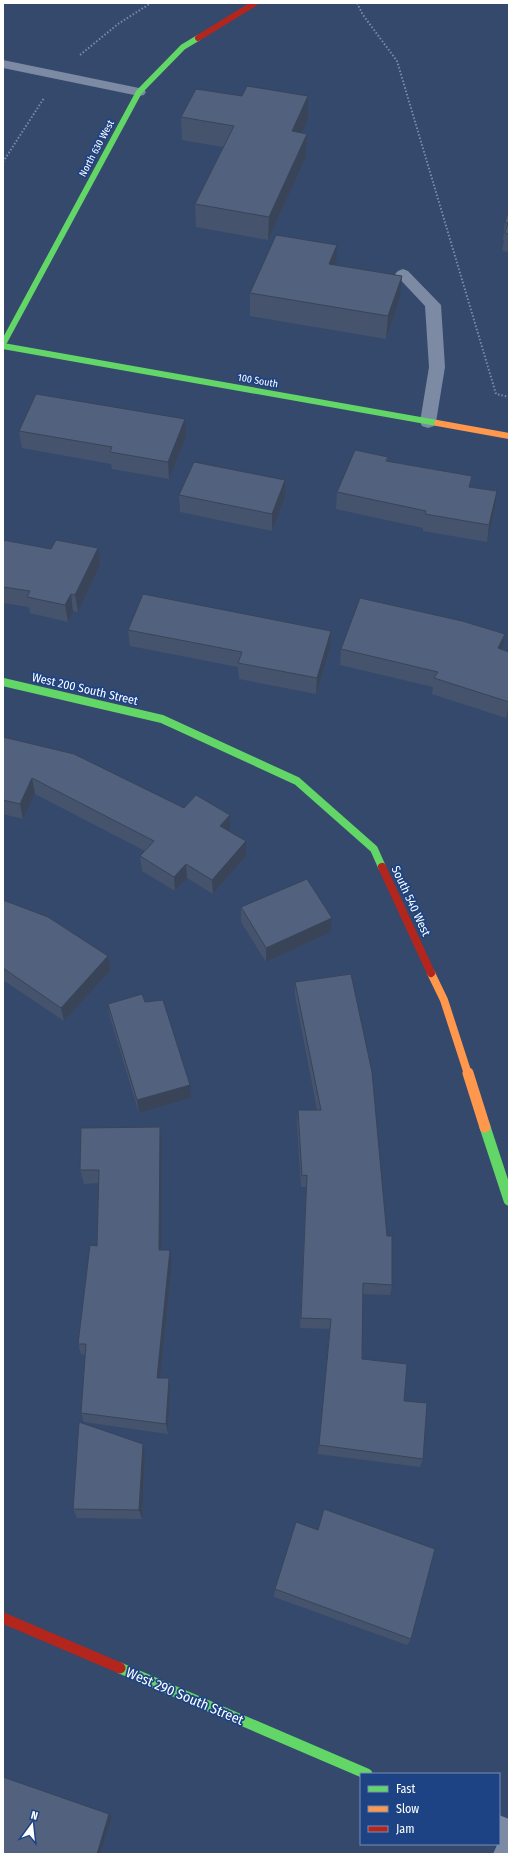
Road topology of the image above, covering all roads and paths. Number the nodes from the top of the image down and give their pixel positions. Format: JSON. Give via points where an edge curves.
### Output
{"nodes":[{"id":1,"x":151,"y":3,"type":"edge"},
{"id":2,"x":255,"y":3,"type":"edge"},
{"id":3,"x":357,"y":3,"type":"edge"},
{"id":4,"x":78,"y":56,"type":"dead end"},
{"id":5,"x":3,"y":64,"type":"edge"},
{"id":6,"x":138,"y":92,"type":"junction"},
{"id":7,"x":45,"y":97,"type":"dead end"},
{"id":8,"x":3,"y":162,"type":"edge"},
{"id":9,"x":403,"y":274,"type":"dead end"},
{"id":10,"x":3,"y":345,"type":"edge"},
{"id":11,"x":509,"y":397,"type":"edge"},
{"id":12,"x":428,"y":422,"type":"junction"},
{"id":13,"x":509,"y":436,"type":"edge"},
{"id":14,"x":3,"y":682,"type":"edge"},
{"id":15,"x":162,"y":719,"type":"joint"},
{"id":16,"x":509,"y":1200,"type":"edge"},
{"id":17,"x":3,"y":1618,"type":"edge"},
{"id":18,"x":365,"y":1773,"type":"edge"},
{"id":19,"x":500,"y":1830,"type":"edge"},
{"id":20,"x":509,"y":1835,"type":"edge"},
{"id":21,"x":509,"y":1851,"type":"edge"},
{"id":22,"x":508,"y":1854,"type":"edge"}],
"edges":[{"from":1,"to":4,"type":"path","via":[[118,24]]},
{"from":2,"to":6,"type":"street","name":"North 630 West","via":[[183,47]]},
{"from":3,"to":11,"type":"path","via":[[362,15],[398,61],[496,394]]},
{"from":5,"to":6,"type":"lane"},
{"from":6,"to":10,"type":"street","name":"North 630 West"},
{"from":7,"to":8,"type":"path"},
{"from":9,"to":12,"type":"lane","via":[[433,305],[437,366]]},
{"from":10,"to":12,"type":"street","name":"100 South"},
{"from":12,"to":13,"type":"street","name":"100 South"},
{"from":14,"to":15,"type":"street","name":"West 200 South Street"},
{"from":15,"to":16,"type":"street","name":"South 540 West","via":[[297,781],[374,849],[444,1000]]},
{"from":17,"to":18,"type":"street","name":"West 290 South Street"},
{"from":19,"to":20,"type":"street"},
{"from":21,"to":22,"type":"street"}]}
